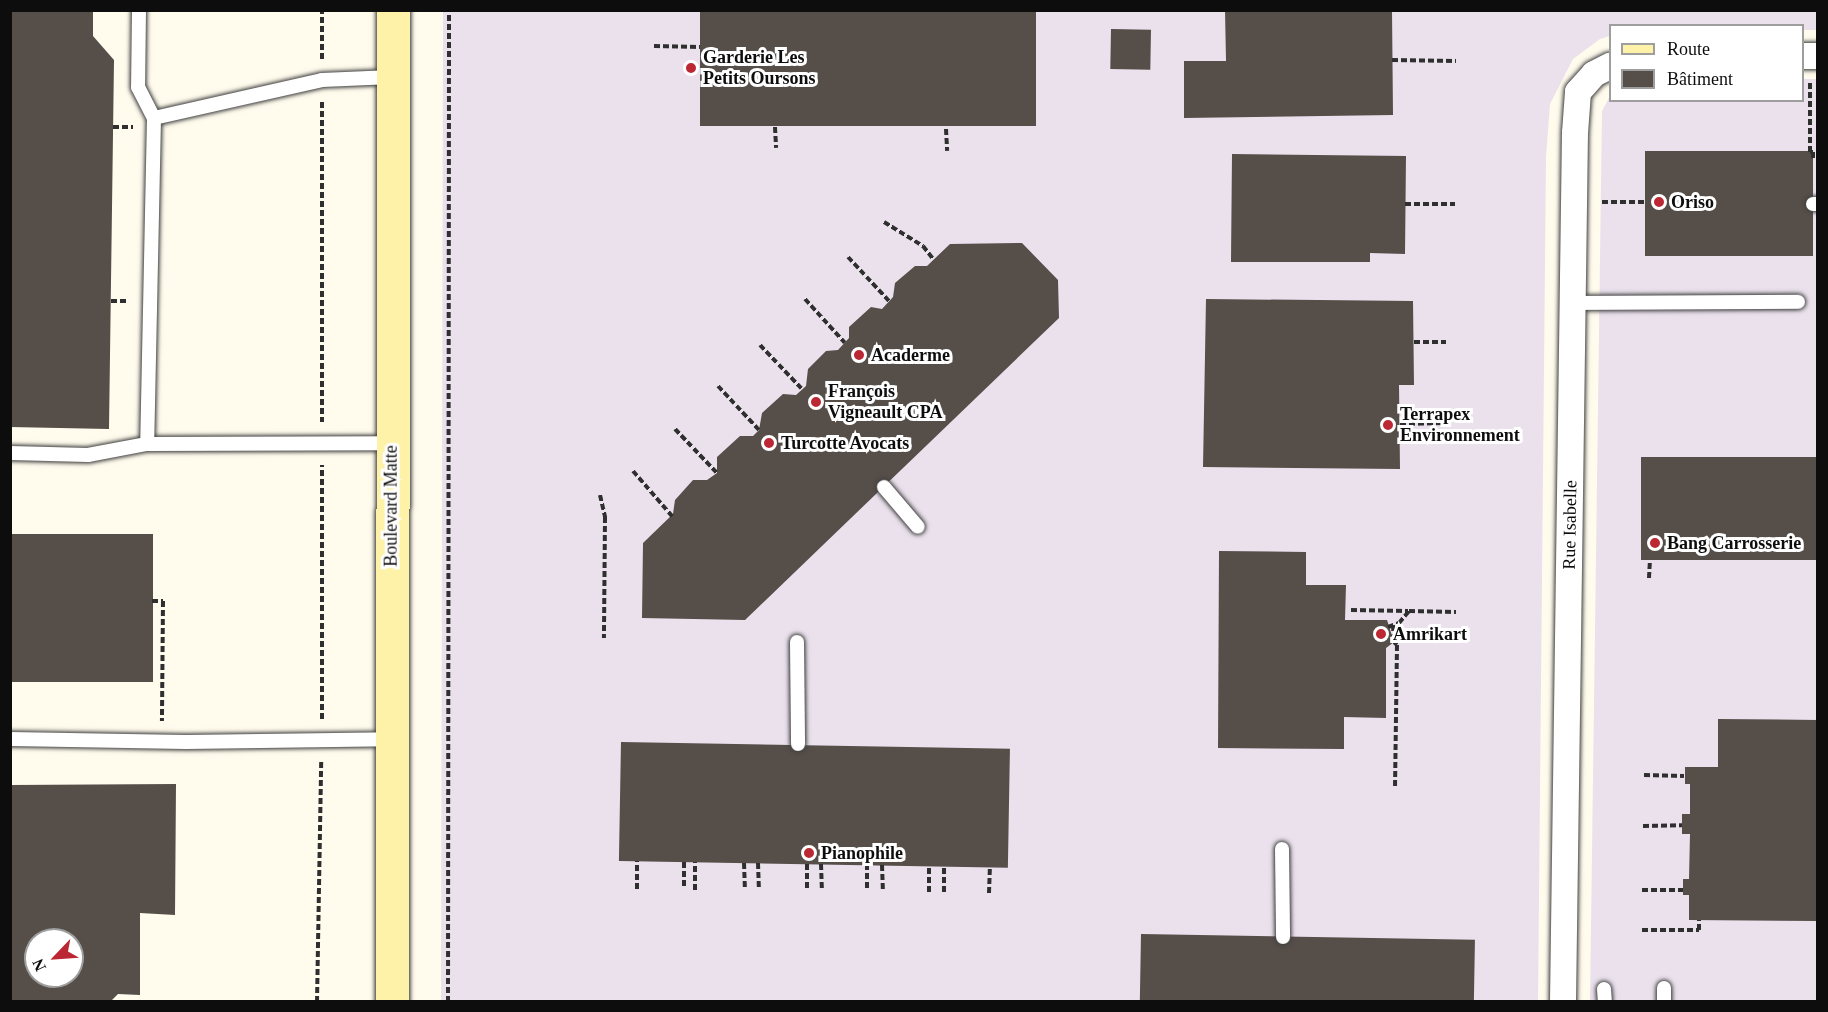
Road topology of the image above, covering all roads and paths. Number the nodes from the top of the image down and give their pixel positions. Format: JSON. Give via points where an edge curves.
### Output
{"nodes":[{"id":1,"x":139,"y":10,"type":"edge"},
{"id":2,"x":322,"y":10,"type":"edge"},
{"id":3,"x":393,"y":10,"type":"edge"},
{"id":4,"x":449,"y":10,"type":"edge"},
{"id":5,"x":654,"y":46,"type":"dead end"},
{"id":6,"x":700,"y":47,"type":"dead end"},
{"id":7,"x":321,"y":59,"type":"dead end"},
{"id":8,"x":1392,"y":60,"type":"dead end"},
{"id":9,"x":1456,"y":61,"type":"dead end"},
{"id":10,"x":1810,"y":64,"type":"edge"},
{"id":11,"x":1609,"y":67,"type":"edge"},
{"id":12,"x":392,"y":77,"type":"junction"},
{"id":13,"x":322,"y":107,"type":"dead end"},
{"id":14,"x":154,"y":118,"type":"junction"},
{"id":15,"x":775,"y":127,"type":"dead end"},
{"id":16,"x":946,"y":129,"type":"dead end"},
{"id":17,"x":776,"y":148,"type":"dead end"},
{"id":18,"x":947,"y":151,"type":"dead end"},
{"id":19,"x":1813,"y":158,"type":"dead end"},
{"id":20,"x":1574,"y":202,"type":"junction"},
{"id":21,"x":1645,"y":202,"type":"dead end"},
{"id":22,"x":1405,"y":204,"type":"dead end"},
{"id":23,"x":1455,"y":204,"type":"dead end"},
{"id":24,"x":884,"y":222,"type":"dead end"},
{"id":25,"x":848,"y":257,"type":"dead end"},
{"id":26,"x":934,"y":260,"type":"dead end"},
{"id":27,"x":805,"y":299,"type":"dead end"},
{"id":28,"x":889,"y":301,"type":"dead end"},
{"id":29,"x":1798,"y":302,"type":"dead end"},
{"id":30,"x":1574,"y":303,"type":"junction"},
{"id":31,"x":1414,"y":342,"type":"dead end"},
{"id":32,"x":1446,"y":342,"type":"dead end"},
{"id":33,"x":845,"y":343,"type":"dead end"},
{"id":34,"x":759,"y":345,"type":"dead end"},
{"id":35,"x":718,"y":386,"type":"dead end"},
{"id":36,"x":802,"y":389,"type":"dead end"},
{"id":37,"x":322,"y":421,"type":"dead end"},
{"id":38,"x":1446,"y":423,"type":"dead end"},
{"id":39,"x":1400,"y":424,"type":"dead end"},
{"id":40,"x":675,"y":429,"type":"dead end"},
{"id":41,"x":759,"y":430,"type":"dead end"},
{"id":42,"x":391,"y":443,"type":"junction"},
{"id":43,"x":147,"y":444,"type":"junction"},
{"id":44,"x":10,"y":453,"type":"edge"},
{"id":45,"x":322,"y":465,"type":"dead end"},
{"id":46,"x":633,"y":471,"type":"dead end"},
{"id":47,"x":717,"y":473,"type":"dead end"},
{"id":48,"x":884,"y":487,"type":"dead end"},
{"id":49,"x":600,"y":495,"type":"dead end"},
{"id":50,"x":672,"y":516,"type":"dead end"},
{"id":51,"x":918,"y":527,"type":"dead end"},
{"id":52,"x":1650,"y":560,"type":"dead end"},
{"id":53,"x":1649,"y":578,"type":"dead end"},
{"id":54,"x":152,"y":601,"type":"dead end"},
{"id":55,"x":1351,"y":610,"type":"dead end"},
{"id":56,"x":1409,"y":611,"type":"junction"},
{"id":57,"x":1456,"y":612,"type":"dead end"},
{"id":58,"x":1393,"y":625,"type":"junction"},
{"id":59,"x":1388,"y":627,"type":"dead end"},
{"id":60,"x":604,"y":638,"type":"dead end"},
{"id":61,"x":797,"y":642,"type":"dead end"},
{"id":62,"x":322,"y":713,"type":"dead end"},
{"id":63,"x":10,"y":739,"type":"edge"},
{"id":64,"x":390,"y":739,"type":"junction"},
{"id":65,"x":163,"y":741,"type":"junction"},
{"id":66,"x":798,"y":744,"type":"dead end"},
{"id":67,"x":321,"y":760,"type":"dead end"},
{"id":68,"x":1644,"y":775,"type":"dead end"},
{"id":69,"x":1684,"y":776,"type":"dead end"},
{"id":70,"x":1395,"y":786,"type":"dead end"},
{"id":71,"x":1682,"y":825,"type":"dead end"},
{"id":72,"x":1643,"y":826,"type":"dead end"},
{"id":73,"x":1282,"y":849,"type":"dead end"},
{"id":74,"x":637,"y":861,"type":"dead end"},
{"id":75,"x":684,"y":862,"type":"dead end"},
{"id":76,"x":695,"y":862,"type":"dead end"},
{"id":77,"x":744,"y":863,"type":"dead end"},
{"id":78,"x":758,"y":863,"type":"dead end"},
{"id":79,"x":807,"y":864,"type":"dead end"},
{"id":80,"x":821,"y":864,"type":"dead end"},
{"id":81,"x":867,"y":864,"type":"dead end"},
{"id":82,"x":882,"y":865,"type":"dead end"},
{"id":83,"x":929,"y":865,"type":"dead end"},
{"id":84,"x":944,"y":865,"type":"dead end"},
{"id":85,"x":990,"y":866,"type":"dead end"},
{"id":86,"x":637,"y":889,"type":"dead end"},
{"id":87,"x":684,"y":889,"type":"dead end"},
{"id":88,"x":695,"y":890,"type":"dead end"},
{"id":89,"x":745,"y":890,"type":"dead end"},
{"id":90,"x":759,"y":890,"type":"dead end"},
{"id":91,"x":1642,"y":890,"type":"dead end"},
{"id":92,"x":1683,"y":890,"type":"dead end"},
{"id":93,"x":807,"y":891,"type":"dead end"},
{"id":94,"x":822,"y":891,"type":"dead end"},
{"id":95,"x":867,"y":891,"type":"dead end"},
{"id":96,"x":883,"y":891,"type":"dead end"},
{"id":97,"x":928,"y":892,"type":"dead end"},
{"id":98,"x":944,"y":892,"type":"dead end"},
{"id":99,"x":989,"y":893,"type":"dead end"},
{"id":100,"x":1699,"y":920,"type":"dead end"},
{"id":101,"x":1642,"y":930,"type":"dead end"},
{"id":102,"x":1282,"y":937,"type":"dead end"},
{"id":103,"x":317,"y":1002,"type":"edge"},
{"id":104,"x":392,"y":1002,"type":"edge"},
{"id":105,"x":448,"y":1002,"type":"edge"},
{"id":106,"x":1563,"y":1002,"type":"edge"}],
"edges":[{"from":1,"to":14,"type":"lane","via":[[138,87]]},
{"from":2,"to":7,"type":"path"},
{"from":3,"to":12,"type":"main road","name":"Boulevard Matte"},
{"from":4,"to":105,"type":"path"},
{"from":5,"to":6,"type":"path"},
{"from":8,"to":9,"type":"path"},
{"from":10,"to":19,"type":"path"},
{"from":11,"to":20,"type":"street","name":"Rue Isabelle","via":[[1594,74],[1578,92]]},
{"from":12,"to":14,"type":"lane","via":[[322,81]]},
{"from":12,"to":42,"type":"main road","name":"Boulevard Matte"},
{"from":13,"to":37,"type":"path"},
{"from":14,"to":43,"type":"lane"},
{"from":15,"to":17,"type":"path"},
{"from":16,"to":18,"type":"path"},
{"from":20,"to":21,"type":"path"},
{"from":20,"to":30,"type":"street","name":"Rue Isabelle"},
{"from":22,"to":23,"type":"path"},
{"from":24,"to":26,"type":"path","via":[[922,246]]},
{"from":25,"to":28,"type":"path"},
{"from":27,"to":33,"type":"path"},
{"from":29,"to":30,"type":"lane"},
{"from":30,"to":106,"type":"street","name":"Rue Isabelle"},
{"from":31,"to":32,"type":"path"},
{"from":34,"to":36,"type":"path"},
{"from":35,"to":41,"type":"path"},
{"from":38,"to":39,"type":"path"},
{"from":40,"to":47,"type":"path"},
{"from":42,"to":43,"type":"lane"},
{"from":42,"to":64,"type":"main road","name":"Boulevard Matte"},
{"from":43,"to":44,"type":"lane","via":[[88,455]]},
{"from":45,"to":62,"type":"path"},
{"from":46,"to":50,"type":"path"},
{"from":48,"to":51,"type":"lane"},
{"from":49,"to":60,"type":"path","via":[[605,517]]},
{"from":52,"to":53,"type":"path"},
{"from":54,"to":65,"type":"path","via":[[163,601]]},
{"from":55,"to":56,"type":"path"},
{"from":56,"to":57,"type":"path"},
{"from":56,"to":58,"type":"path"},
{"from":58,"to":59,"type":"path"},
{"from":58,"to":70,"type":"path","via":[[1397,645]]},
{"from":61,"to":66,"type":"lane"},
{"from":63,"to":65,"type":"lane"},
{"from":64,"to":65,"type":"lane"},
{"from":64,"to":104,"type":"main road","name":"Boulevard Matte"},
{"from":67,"to":103,"type":"path"},
{"from":68,"to":69,"type":"path"},
{"from":71,"to":72,"type":"path"},
{"from":73,"to":102,"type":"lane"},
{"from":74,"to":86,"type":"path"},
{"from":75,"to":87,"type":"path"},
{"from":76,"to":88,"type":"path"},
{"from":77,"to":89,"type":"path"},
{"from":78,"to":90,"type":"path"},
{"from":79,"to":93,"type":"path"},
{"from":80,"to":94,"type":"path"},
{"from":81,"to":95,"type":"path"},
{"from":82,"to":96,"type":"path"},
{"from":83,"to":97,"type":"path"},
{"from":84,"to":98,"type":"path"},
{"from":85,"to":99,"type":"path"},
{"from":91,"to":92,"type":"path"},
{"from":100,"to":101,"type":"path","via":[[1699,930]]}]}
